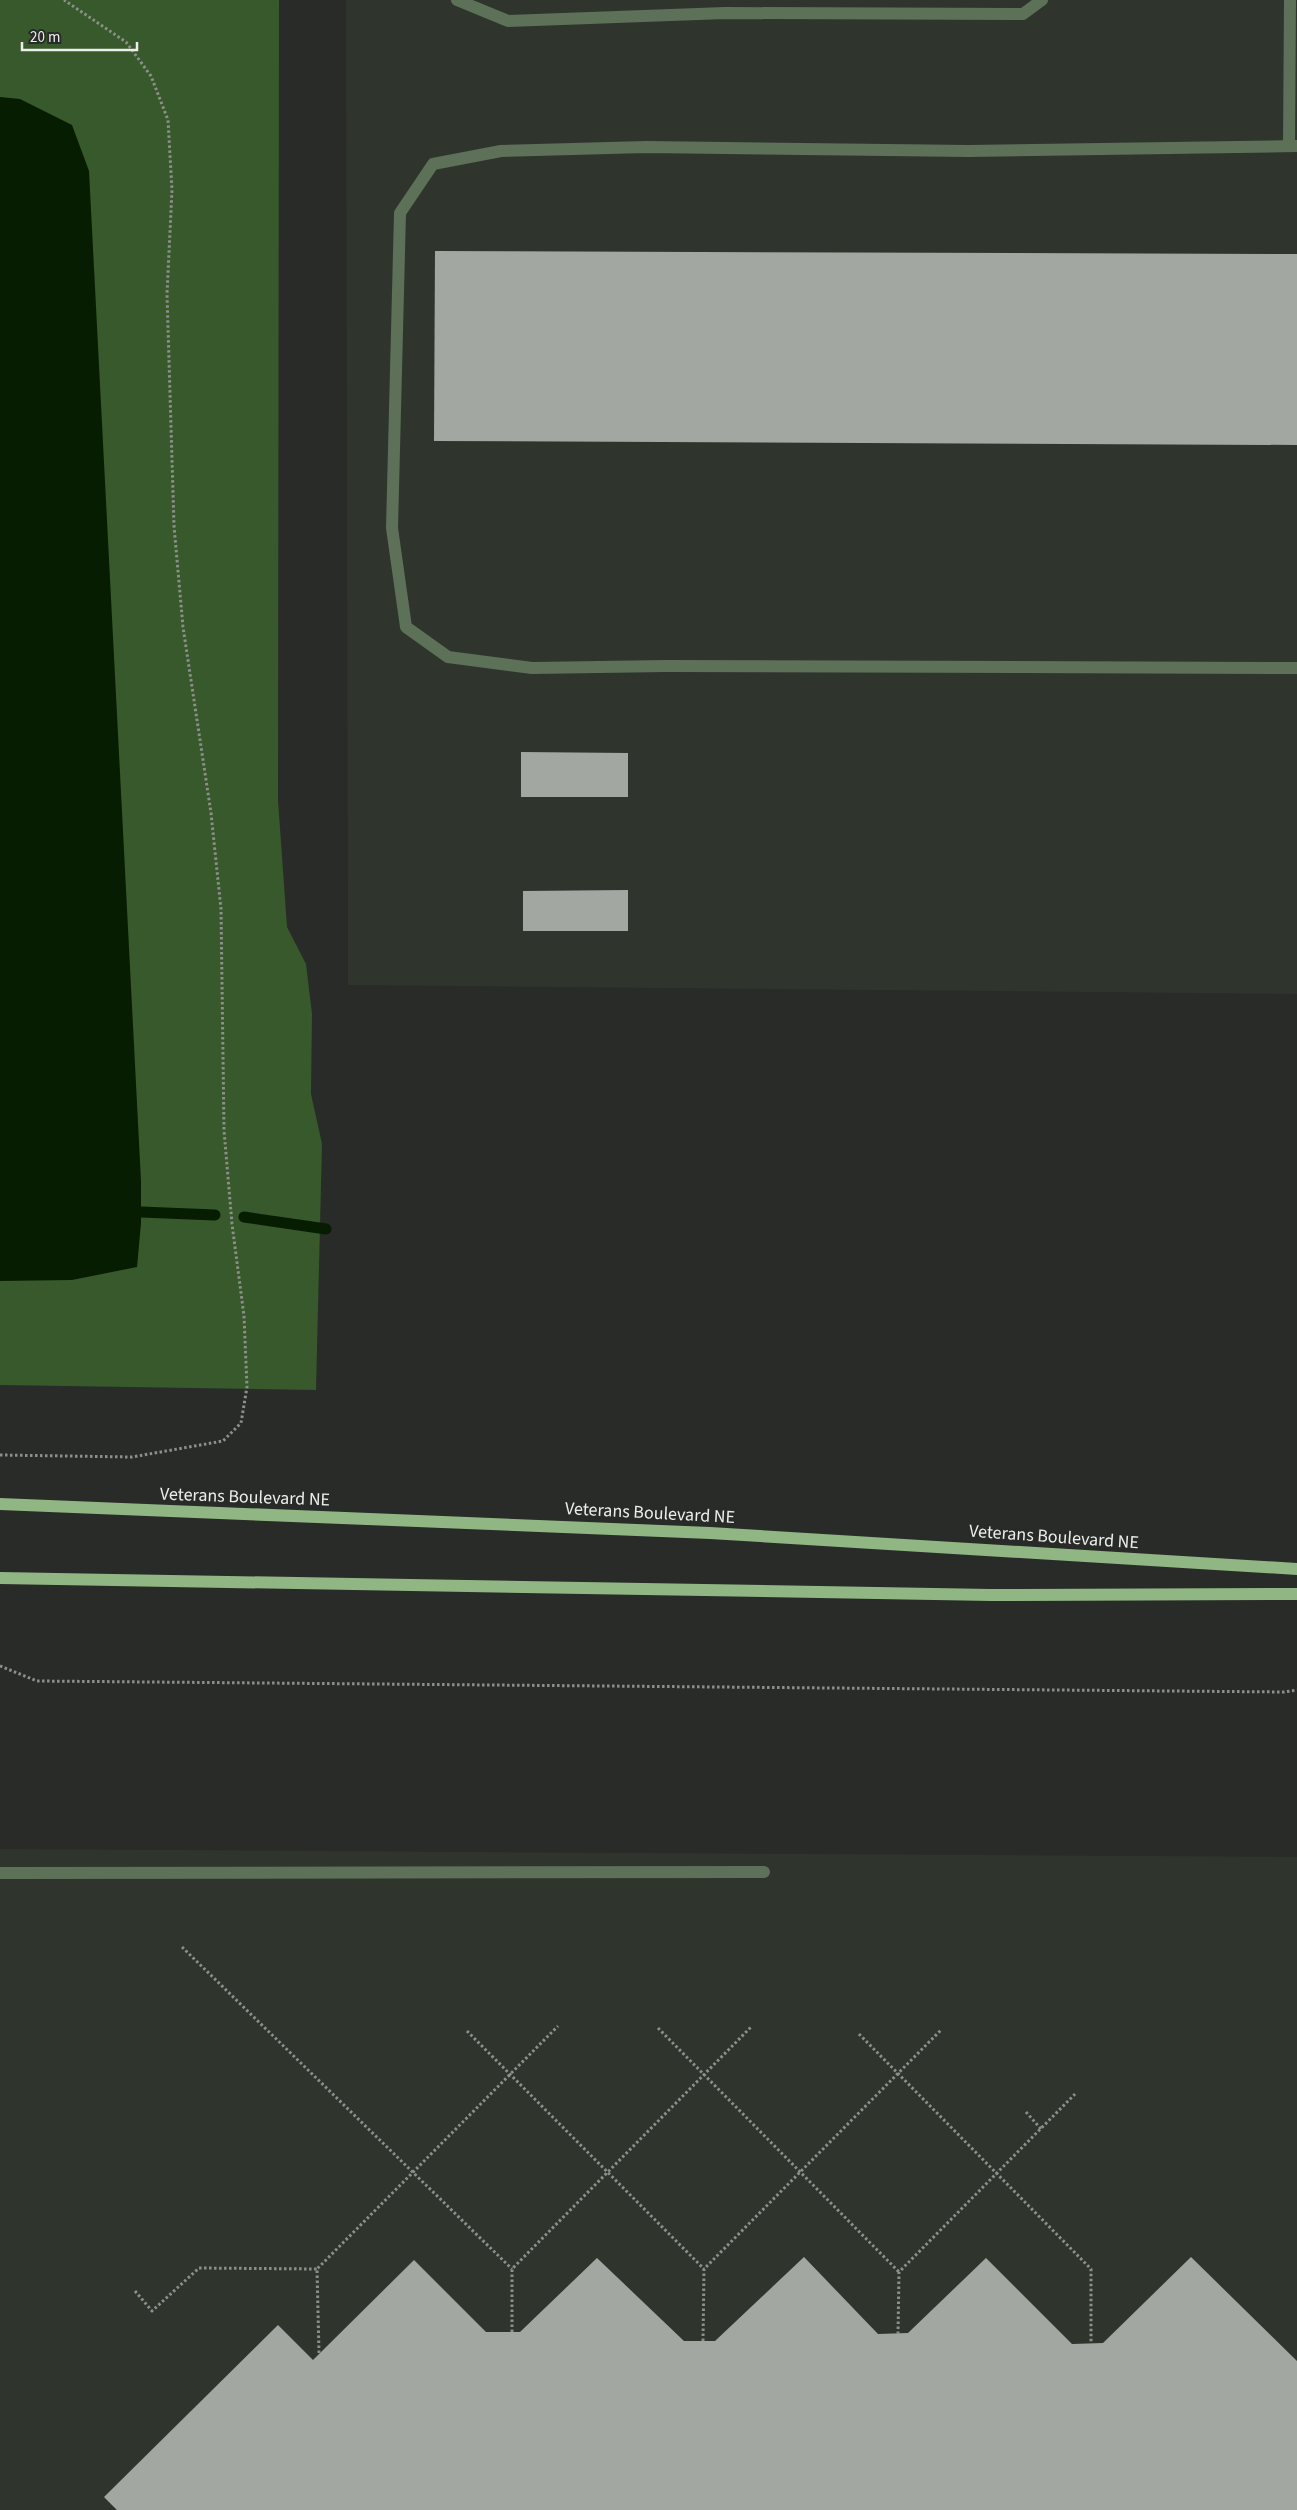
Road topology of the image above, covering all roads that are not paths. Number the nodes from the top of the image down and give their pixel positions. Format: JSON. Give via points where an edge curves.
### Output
{"nodes":[{"id":1,"x":457,"y":0,"type":"edge"},
{"id":2,"x":1042,"y":0,"type":"edge"},
{"id":3,"x":1290,"y":0,"type":"edge"},
{"id":4,"x":725,"y":6,"type":"edge"},
{"id":5,"x":1293,"y":146,"type":"edge"},
{"id":6,"x":1297,"y":668,"type":"edge"},
{"id":7,"x":0,"y":1504,"type":"edge"},
{"id":8,"x":1297,"y":1569,"type":"edge"},
{"id":9,"x":0,"y":1578,"type":"edge"},
{"id":10,"x":1297,"y":1594,"type":"edge"},
{"id":11,"x":764,"y":1872,"type":"dead end"},
{"id":12,"x":0,"y":1873,"type":"edge"}],
"edges":[{"from":1,"to":4,"type":"lane","via":[[508,21]]},
{"from":2,"to":4,"type":"lane","via":[[1023,14]]},
{"from":3,"to":5,"type":"lane"},
{"from":5,"to":6,"type":"lane","via":[[969,151],[646,147],[500,151],[433,164],[400,213],[392,528],[406,627],[448,657],[532,668]]},
{"from":7,"to":8,"type":"main road","name":"Veterans Boulevard NE","via":[[710,1533]]},
{"from":9,"to":10,"type":"main road","via":[[981,1594]]},
{"from":11,"to":12,"type":"lane"}]}
